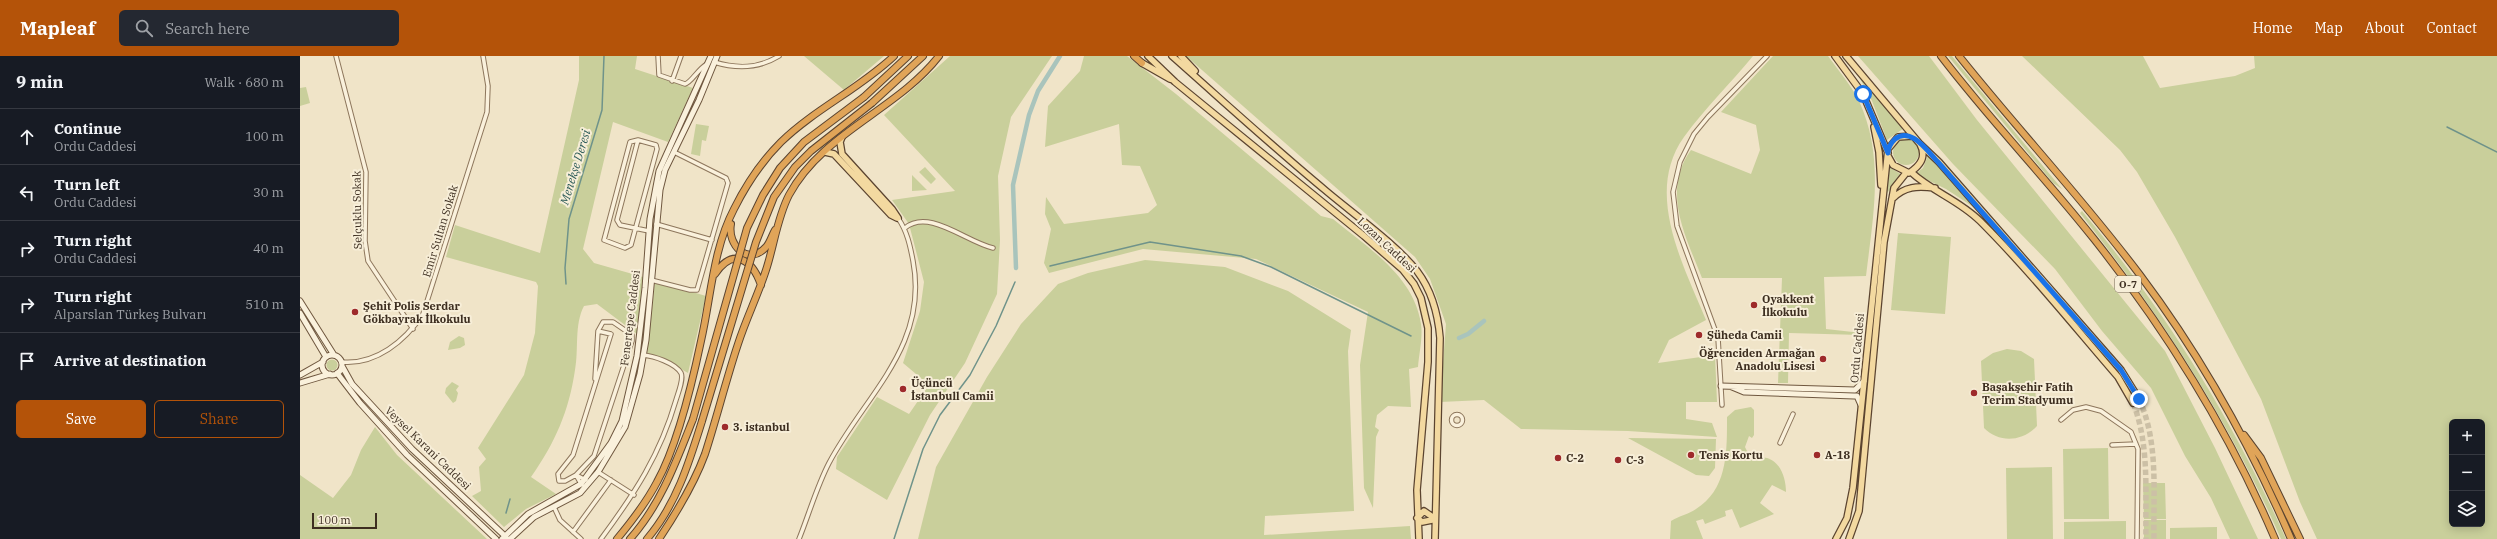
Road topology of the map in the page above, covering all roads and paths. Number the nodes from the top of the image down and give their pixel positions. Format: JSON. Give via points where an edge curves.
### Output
{"nodes":[{"id":1,"x":336,"y":56,"type":"edge"},
{"id":2,"x":483,"y":56,"type":"edge"},
{"id":3,"x":658,"y":56,"type":"edge"},
{"id":4,"x":681,"y":56,"type":"edge"},
{"id":5,"x":710,"y":56,"type":"edge"},
{"id":6,"x":717,"y":56,"type":"edge"},
{"id":7,"x":779,"y":56,"type":"edge"},
{"id":8,"x":894,"y":56,"type":"edge"},
{"id":9,"x":908,"y":56,"type":"edge"},
{"id":10,"x":923,"y":56,"type":"edge"},
{"id":11,"x":943,"y":56,"type":"edge"},
{"id":12,"x":1134,"y":56,"type":"edge"},
{"id":13,"x":1148,"y":56,"type":"edge"},
{"id":14,"x":1172,"y":56,"type":"edge"},
{"id":15,"x":1181,"y":56,"type":"edge"},
{"id":16,"x":1767,"y":56,"type":"edge"},
{"id":17,"x":1835,"y":56,"type":"edge"},
{"id":18,"x":1846,"y":56,"type":"edge"},
{"id":19,"x":1941,"y":56,"type":"edge"},
{"id":20,"x":1959,"y":56,"type":"edge"},
{"id":21,"x":937,"y":58,"type":"edge"},
{"id":22,"x":714,"y":62,"type":"junction"},
{"id":23,"x":1142,"y":63,"type":"joint"},
{"id":24,"x":707,"y":64,"type":"junction"},
{"id":25,"x":672,"y":81,"type":"junction"},
{"id":26,"x":1175,"y":82,"type":"junction"},
{"id":27,"x":1204,"y":82,"type":"junction"},
{"id":28,"x":693,"y":97,"type":"junction"},
{"id":29,"x":699,"y":100,"type":"junction"},
{"id":30,"x":1870,"y":109,"type":"junction"},
{"id":31,"x":842,"y":137,"type":"junction"},
{"id":32,"x":638,"y":140,"type":"junction"},
{"id":33,"x":1916,"y":140,"type":"junction"},
{"id":34,"x":674,"y":152,"type":"junction"},
{"id":35,"x":825,"y":152,"type":"junction"},
{"id":36,"x":1888,"y":154,"type":"junction"},
{"id":37,"x":1909,"y":173,"type":"junction"},
{"id":38,"x":1937,"y":188,"type":"junction"},
{"id":39,"x":1891,"y":200,"type":"junction"},
{"id":40,"x":1882,"y":206,"type":"junction"},
{"id":41,"x":733,"y":210,"type":"junction"},
{"id":42,"x":898,"y":218,"type":"junction"},
{"id":43,"x":780,"y":219,"type":"junction"},
{"id":44,"x":656,"y":224,"type":"junction"},
{"id":45,"x":635,"y":228,"type":"junction"},
{"id":46,"x":905,"y":228,"type":"junction"},
{"id":47,"x":649,"y":231,"type":"junction"},
{"id":48,"x":712,"y":240,"type":"junction"},
{"id":49,"x":993,"y":248,"type":"dead end"},
{"id":50,"x":712,"y":279,"type":"junction"},
{"id":51,"x":651,"y":280,"type":"junction"},
{"id":52,"x":761,"y":285,"type":"junction"},
{"id":53,"x":300,"y":301,"type":"edge"},
{"id":54,"x":300,"y":313,"type":"edge"},
{"id":55,"x":413,"y":329,"type":"junction"},
{"id":56,"x":598,"y":331,"type":"junction"},
{"id":57,"x":334,"y":355,"type":"junction"},
{"id":58,"x":643,"y":355,"type":"junction"},
{"id":59,"x":326,"y":357,"type":"junction"},
{"id":60,"x":323,"y":362,"type":"junction"},
{"id":61,"x":342,"y":364,"type":"junction"},
{"id":62,"x":337,"y":373,"type":"junction"},
{"id":63,"x":330,"y":374,"type":"junction"},
{"id":64,"x":300,"y":375,"type":"edge"},
{"id":65,"x":1864,"y":381,"type":"junction"},
{"id":66,"x":300,"y":383,"type":"edge"},
{"id":67,"x":595,"y":385,"type":"junction"},
{"id":68,"x":1721,"y":386,"type":"junction"},
{"id":69,"x":1731,"y":387,"type":"junction"},
{"id":70,"x":2139,"y":399,"type":"tunnel mouth"},
{"id":71,"x":2133,"y":403,"type":"tunnel mouth"},
{"id":72,"x":1722,"y":405,"type":"dead end"},
{"id":73,"x":1861,"y":406,"type":"junction"},
{"id":74,"x":1793,"y":414,"type":"dead end"},
{"id":75,"x":2061,"y":420,"type":"dead end"},
{"id":76,"x":2238,"y":429,"type":"junction"},
{"id":77,"x":1780,"y":443,"type":"dead end"},
{"id":78,"x":2136,"y":444,"type":"junction"},
{"id":79,"x":2112,"y":445,"type":"dead end"},
{"id":80,"x":598,"y":472,"type":"junction"},
{"id":81,"x":576,"y":475,"type":"junction"},
{"id":82,"x":611,"y":480,"type":"junction"},
{"id":83,"x":584,"y":482,"type":"junction"},
{"id":84,"x":634,"y":495,"type":"junction"},
{"id":85,"x":554,"y":507,"type":"junction"},
{"id":86,"x":1417,"y":518,"type":"junction"},
{"id":87,"x":1434,"y":518,"type":"junction"},
{"id":88,"x":573,"y":532,"type":"junction"},
{"id":89,"x":506,"y":538,"type":"edge"},
{"id":90,"x":649,"y":538,"type":"edge"},
{"id":91,"x":496,"y":539,"type":"edge"},
{"id":92,"x":581,"y":539,"type":"edge"},
{"id":93,"x":601,"y":539,"type":"edge"},
{"id":94,"x":617,"y":539,"type":"edge"},
{"id":95,"x":630,"y":539,"type":"edge"},
{"id":96,"x":659,"y":539,"type":"edge"},
{"id":97,"x":798,"y":539,"type":"edge"},
{"id":98,"x":1419,"y":539,"type":"edge"},
{"id":99,"x":1435,"y":539,"type":"edge"},
{"id":100,"x":1836,"y":539,"type":"edge"},
{"id":101,"x":1849,"y":539,"type":"edge"},
{"id":102,"x":2137,"y":539,"type":"edge"},
{"id":103,"x":2275,"y":539,"type":"edge"},
{"id":104,"x":2291,"y":539,"type":"edge"},
{"id":105,"x":2300,"y":539,"type":"edge"}],
"edges":[{"from":1,"to":55,"type":"street","name":"Selçuklu Sokak","via":[[366,172],[365,242],[368,261]]},
{"from":2,"to":55,"type":"street","name":"Emir Sultan Sokak","via":[[488,86],[487,112],[483,128],[427,304]]},
{"from":3,"to":25,"type":"street","via":[[659,74]]},
{"from":4,"to":25,"type":"street"},
{"from":5,"to":24,"type":"street","name":"Fenertepe Caddesi"},
{"from":6,"to":22,"type":"street","name":"Fenertepe Caddesi"},
{"from":7,"to":22,"type":"street","via":[[762,65],[750,67],[728,66]]},
{"from":8,"to":41,"type":"highway","via":[[876,73],[780,142],[760,167]]},
{"from":9,"to":95,"type":"highway","bridge":true,"via":[[864,97],[804,142],[780,168],[763,195],[747,228],[693,419],[663,491]]},
{"from":10,"to":90,"type":"highway","bridge":true,"via":[[872,103],[810,151],[774,197],[756,242],[683,478],[666,514]]},
{"from":11,"to":21,"type":"highway"},
{"from":12,"to":23,"type":"highway"},
{"from":13,"to":26,"type":"main road","name":"Lozan Caddesi"},
{"from":14,"to":27,"type":"main road","name":"Lozan Caddesi"},
{"from":15,"to":27,"type":"main road"},
{"from":16,"to":68,"type":"street","via":[[1694,134],[1680,162],[1673,192],[1677,226],[1718,338]]},
{"from":17,"to":30,"type":"main road","name":"Ordu Caddesi","via":[[1858,85]]},
{"from":18,"to":33,"type":"main road"},
{"from":19,"to":103,"type":"highway","number":"O-7","via":[[2094,239],[2162,331],[2232,449]]},
{"from":20,"to":76,"type":"highway","number":"O-7","via":[[2102,225],[2140,275],[2184,337]]},
{"from":21,"to":31,"type":"highway","via":[[903,92]]},
{"from":22,"to":29,"type":"street","name":"Fenertepe Caddesi"},
{"from":23,"to":26,"type":"main road"},
{"from":24,"to":25,"type":"street","via":[[696,72],[688,84]]},
{"from":24,"to":28,"type":"street","name":"Fenertepe Caddesi"},
{"from":26,"to":86,"type":"main road","name":"Lozan Caddesi","via":[[1398,266],[1414,284],[1421,298],[1428,328]]},
{"from":27,"to":87,"type":"main road","name":"Lozan Caddesi","via":[[1279,152],[1405,258],[1428,288],[1439,325]]},
{"from":28,"to":29,"type":"street"},
{"from":28,"to":47,"type":"street","name":"Fenertepe Caddesi","via":[[659,171]]},
{"from":29,"to":34,"type":"street","name":"Fenertepe Caddesi"},
{"from":30,"to":36,"type":"main road","name":"Ordu Caddesi"},
{"from":30,"to":40,"type":"main road","via":[[1879,152]]},
{"from":31,"to":35,"type":"highway"},
{"from":31,"to":42,"type":"main road","via":[[842,154]]},
{"from":32,"to":45,"type":"street","via":[[617,220],[620,225]]},
{"from":32,"to":45,"type":"street","via":[[656,145],[657,149]]},
{"from":32,"to":45,"type":"street","via":[[630,142],[604,240],[606,243],[629,248]]},
{"from":33,"to":36,"type":"main road","name":"Ordu Caddesi","via":[[1902,135],[1894,139]]},
{"from":33,"to":37,"type":"main road","via":[[1922,158]]},
{"from":33,"to":70,"type":"main road","via":[[2121,370]]},
{"from":34,"to":44,"type":"street","name":"Fenertepe Caddesi","via":[[662,183]]},
{"from":34,"to":48,"type":"street","via":[[726,178],[728,183]]},
{"from":35,"to":42,"type":"main road","via":[[834,154],[891,215]]},
{"from":35,"to":43,"type":"highway","via":[[800,177],[788,196]]},
{"from":36,"to":37,"type":"main road","name":"Ordu Caddesi","via":[[1893,166]]},
{"from":36,"to":40,"type":"main road","name":"Ordu Caddesi"},
{"from":37,"to":38,"type":"main road"},
{"from":37,"to":39,"type":"main road","name":"Ordu Caddesi","via":[[1894,188]]},
{"from":38,"to":39,"type":"main road","via":[[1914,186]]},
{"from":38,"to":71,"type":"main road","via":[[1980,221],[2118,377]]},
{"from":39,"to":101,"type":"main road","name":"Ordu Caddesi","via":[[1880,277],[1859,511]]},
{"from":40,"to":65,"type":"main road","name":"Ordu Caddesi"},
{"from":41,"to":43,"type":"highway","via":[[729,231],[731,241],[739,251],[746,253],[755,254],[766,247]]},
{"from":41,"to":50,"type":"highway"},
{"from":42,"to":46,"type":"street"},
{"from":43,"to":52,"type":"highway"},
{"from":44,"to":48,"type":"street"},
{"from":44,"to":51,"type":"street","name":"Fenertepe Caddesi"},
{"from":45,"to":47,"type":"street"},
{"from":46,"to":49,"type":"street","via":[[916,221],[930,221]]},
{"from":46,"to":97,"type":"street","via":[[917,290],[906,337],[884,382],[829,463]]},
{"from":47,"to":83,"type":"street","name":"Fenertepe Caddesi","via":[[642,322],[625,414],[611,443]]},
{"from":48,"to":51,"type":"street","via":[[697,290]]},
{"from":50,"to":52,"type":"highway","via":[[724,263],[741,259],[752,264]]},
{"from":50,"to":94,"type":"highway","via":[[701,341],[670,452],[658,481],[643,506]]},
{"from":51,"to":58,"type":"street","name":"Fenertepe Caddesi"},
{"from":52,"to":96,"type":"highway","via":[[742,331],[700,466],[674,517]]},
{"from":53,"to":57,"type":"street"},
{"from":54,"to":59,"type":"street"},
{"from":55,"to":61,"type":"street","name":"Emir Sultan Sokak","via":[[391,349],[381,354]]},
{"from":56,"to":67,"type":"street"},
{"from":56,"to":67,"type":"street","via":[[611,334]]},
{"from":56,"to":81,"type":"street","via":[[603,322],[613,322],[632,335],[632,341],[596,451],[591,461]]},
{"from":57,"to":59,"type":"street"},
{"from":57,"to":61,"type":"street"},
{"from":58,"to":80,"type":"street","name":"Fenertepe Caddesi","via":[[630,416]]},
{"from":58,"to":84,"type":"street","via":[[658,358],[677,369],[682,376],[667,431],[656,457]]},
{"from":59,"to":60,"type":"street"},
{"from":60,"to":63,"type":"street","via":[[323,369]]},
{"from":60,"to":64,"type":"street"},
{"from":61,"to":62,"type":"street"},
{"from":61,"to":89,"type":"street","name":"Veysel Karani Caddesi","via":[[352,384],[407,444]]},
{"from":62,"to":63,"type":"street"},
{"from":62,"to":91,"type":"street","name":"Veysel Karani Caddesi","via":[[407,455]]},
{"from":63,"to":66,"type":"street"},
{"from":65,"to":69,"type":"street","via":[[1855,390]]},
{"from":65,"to":73,"type":"main road","name":"Ordu Caddesi"},
{"from":67,"to":81,"type":"street","via":[[573,456],[562,467],[558,479],[565,482]]},
{"from":68,"to":69,"type":"street"},
{"from":68,"to":72,"type":"street"},
{"from":69,"to":73,"type":"street","via":[[1744,392],[1854,396],[1859,399]]},
{"from":73,"to":100,"type":"main road","name":"Ordu Caddesi","via":[[1850,506],[1843,528]]},
{"from":74,"to":77,"type":"street"},
{"from":75,"to":78,"type":"street","via":[[2080,407],[2092,408],[2124,425],[2132,432]]},
{"from":76,"to":104,"type":"highway","number":"O-7"},
{"from":76,"to":105,"type":"highway","via":[[2261,458]]},
{"from":78,"to":79,"type":"street"},
{"from":78,"to":102,"type":"street"},
{"from":80,"to":82,"type":"street"},
{"from":80,"to":85,"type":"street","name":"Fenertepe Caddesi","via":[[580,493]]},
{"from":81,"to":83,"type":"street"},
{"from":82,"to":84,"type":"street"},
{"from":82,"to":88,"type":"street"},
{"from":83,"to":89,"type":"street","name":"Fenertepe Caddesi","via":[[528,514]]},
{"from":84,"to":93,"type":"street"},
{"from":85,"to":88,"type":"street","via":[[560,520]]},
{"from":85,"to":89,"type":"street","name":"Fenertepe Caddesi","via":[[534,517]]},
{"from":86,"to":87,"type":"main road","via":[[1426,522]]},
{"from":86,"to":87,"type":"main road","via":[[1424,511]]},
{"from":86,"to":98,"type":"main road","name":"Lozan Caddesi"},
{"from":87,"to":99,"type":"main road","name":"Lozan Caddesi"},
{"from":88,"to":92,"type":"street"}]}
